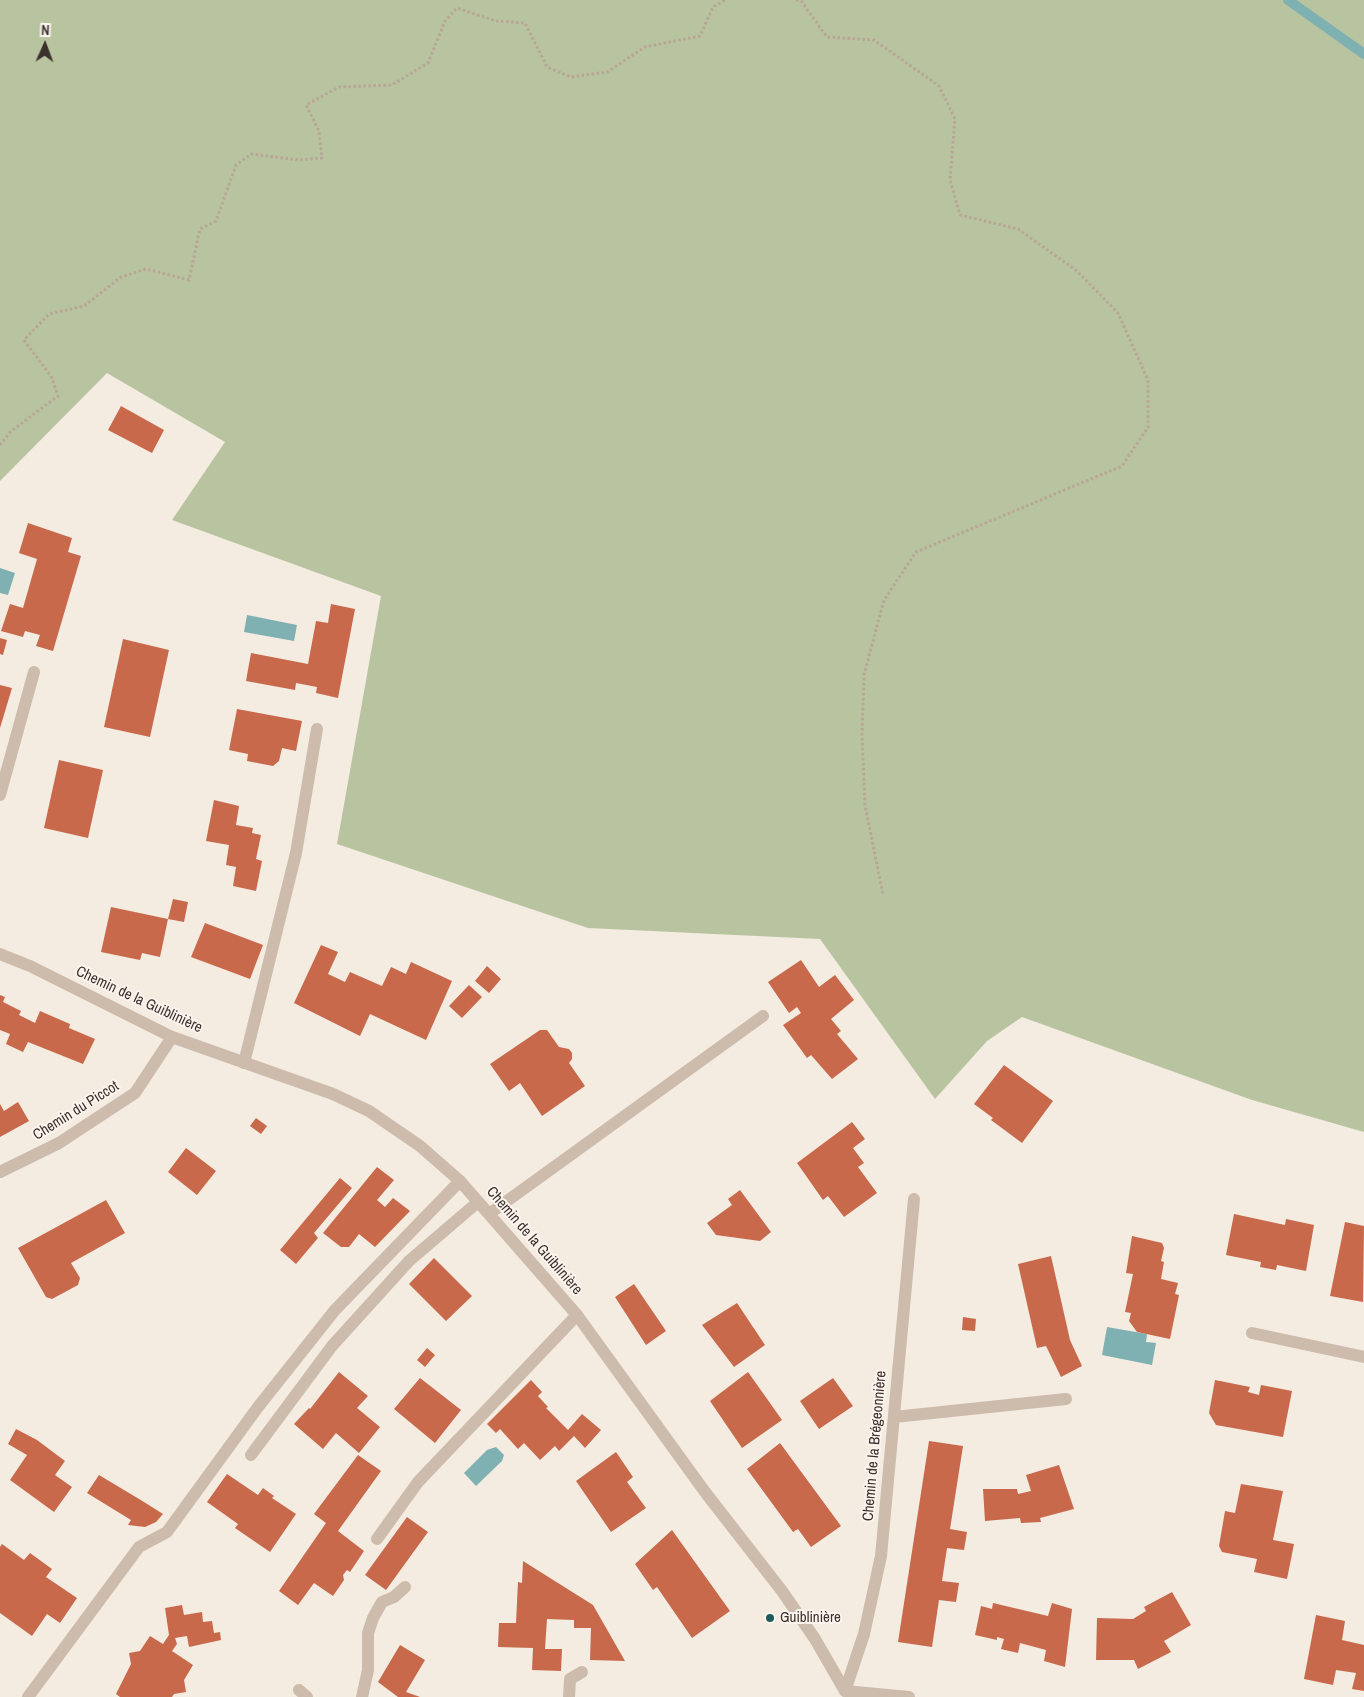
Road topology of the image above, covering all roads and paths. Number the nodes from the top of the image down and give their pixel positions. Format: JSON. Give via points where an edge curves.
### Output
{"nodes":[{"id":1,"x":725,"y":0,"type":"edge"},
{"id":2,"x":796,"y":0,"type":"edge"},
{"id":3,"x":0,"y":445,"type":"edge"},
{"id":4,"x":34,"y":672,"type":"dead end"},
{"id":5,"x":317,"y":729,"type":"dead end"},
{"id":6,"x":0,"y":795,"type":"edge"},
{"id":7,"x":884,"y":895,"type":"dead end"},
{"id":8,"x":0,"y":954,"type":"edge"},
{"id":9,"x":763,"y":1016,"type":"dead end"},
{"id":10,"x":172,"y":1037,"type":"junction"},
{"id":11,"x":244,"y":1062,"type":"junction"},
{"id":12,"x":0,"y":1172,"type":"edge"},
{"id":13,"x":460,"y":1181,"type":"junction"},
{"id":14,"x":914,"y":1199,"type":"dead end"},
{"id":15,"x":478,"y":1202,"type":"junction"},
{"id":16,"x":489,"y":1214,"type":"junction"},
{"id":17,"x":577,"y":1316,"type":"junction"},
{"id":18,"x":1252,"y":1333,"type":"dead end"},
{"id":19,"x":1364,"y":1357,"type":"edge"},
{"id":20,"x":1066,"y":1399,"type":"dead end"},
{"id":21,"x":894,"y":1417,"type":"junction"},
{"id":22,"x":251,"y":1455,"type":"dead end"},
{"id":23,"x":377,"y":1539,"type":"dead end"},
{"id":24,"x":405,"y":1587,"type":"dead end"},
{"id":25,"x":582,"y":1672,"type":"dead end"},
{"id":26,"x":844,"y":1694,"type":"edge"},
{"id":27,"x":28,"y":1697,"type":"edge"},
{"id":28,"x":362,"y":1697,"type":"edge"},
{"id":29,"x":569,"y":1697,"type":"edge"},
{"id":30,"x":909,"y":1697,"type":"edge"}],
"edges":[{"from":1,"to":3,"type":"path","via":[[713,6],[700,36],[645,47],[607,72],[571,77],[547,67],[525,23],[496,21],[457,8],[445,21],[428,63],[392,85],[339,87],[306,105],[319,131],[322,158],[299,160],[251,154],[236,165],[216,221],[200,229],[189,280],[146,268],[121,277],[84,306],[49,314],[24,340],[51,376],[58,396],[10,432]]},
{"from":2,"to":7,"type":"path","via":[[800,0],[827,37],[874,40],[939,86],[955,119],[950,180],[960,216],[1018,229],[1077,271],[1118,313],[1148,380],[1148,427],[1122,466],[916,552],[884,600],[864,675],[862,735],[865,805]]},
{"from":4,"to":6,"type":"street"},
{"from":5,"to":11,"type":"street","via":[[296,853]]},
{"from":8,"to":10,"type":"street","name":"Chemin de la Guiblinière"},
{"from":9,"to":16,"type":"street"},
{"from":10,"to":11,"type":"street","name":"Chemin de la Guiblinière"},
{"from":10,"to":12,"type":"street","name":"Chemin du Piccot","via":[[135,1093],[59,1143]]},
{"from":11,"to":13,"type":"street","name":"Chemin de la Guiblinière","via":[[333,1094],[369,1111],[420,1146]]},
{"from":13,"to":15,"type":"street","name":"Chemin de la Guiblinière"},
{"from":13,"to":27,"type":"street","via":[[336,1310],[258,1407],[167,1532],[139,1547]]},
{"from":14,"to":21,"type":"street","name":"Chemin de la Brégeonnière"},
{"from":15,"to":16,"type":"street","name":"Chemin de la Guiblinière"},
{"from":15,"to":22,"type":"street","via":[[409,1261],[332,1346]]},
{"from":16,"to":17,"type":"street","name":"Chemin de la Guiblinière"},
{"from":17,"to":23,"type":"street","via":[[418,1482]]},
{"from":17,"to":26,"type":"street","name":"Chemin de la Guiblinière","via":[[816,1639]]},
{"from":18,"to":19,"type":"street"},
{"from":20,"to":21,"type":"street"},
{"from":21,"to":26,"type":"street","name":"Chemin de la Brégeonnière","via":[[881,1556],[864,1634]]},
{"from":24,"to":28,"type":"street","via":[[382,1602],[373,1618],[368,1633],[368,1670]]},
{"from":25,"to":29,"type":"street","via":[[570,1679]]},
{"from":26,"to":30,"type":"street"}]}
